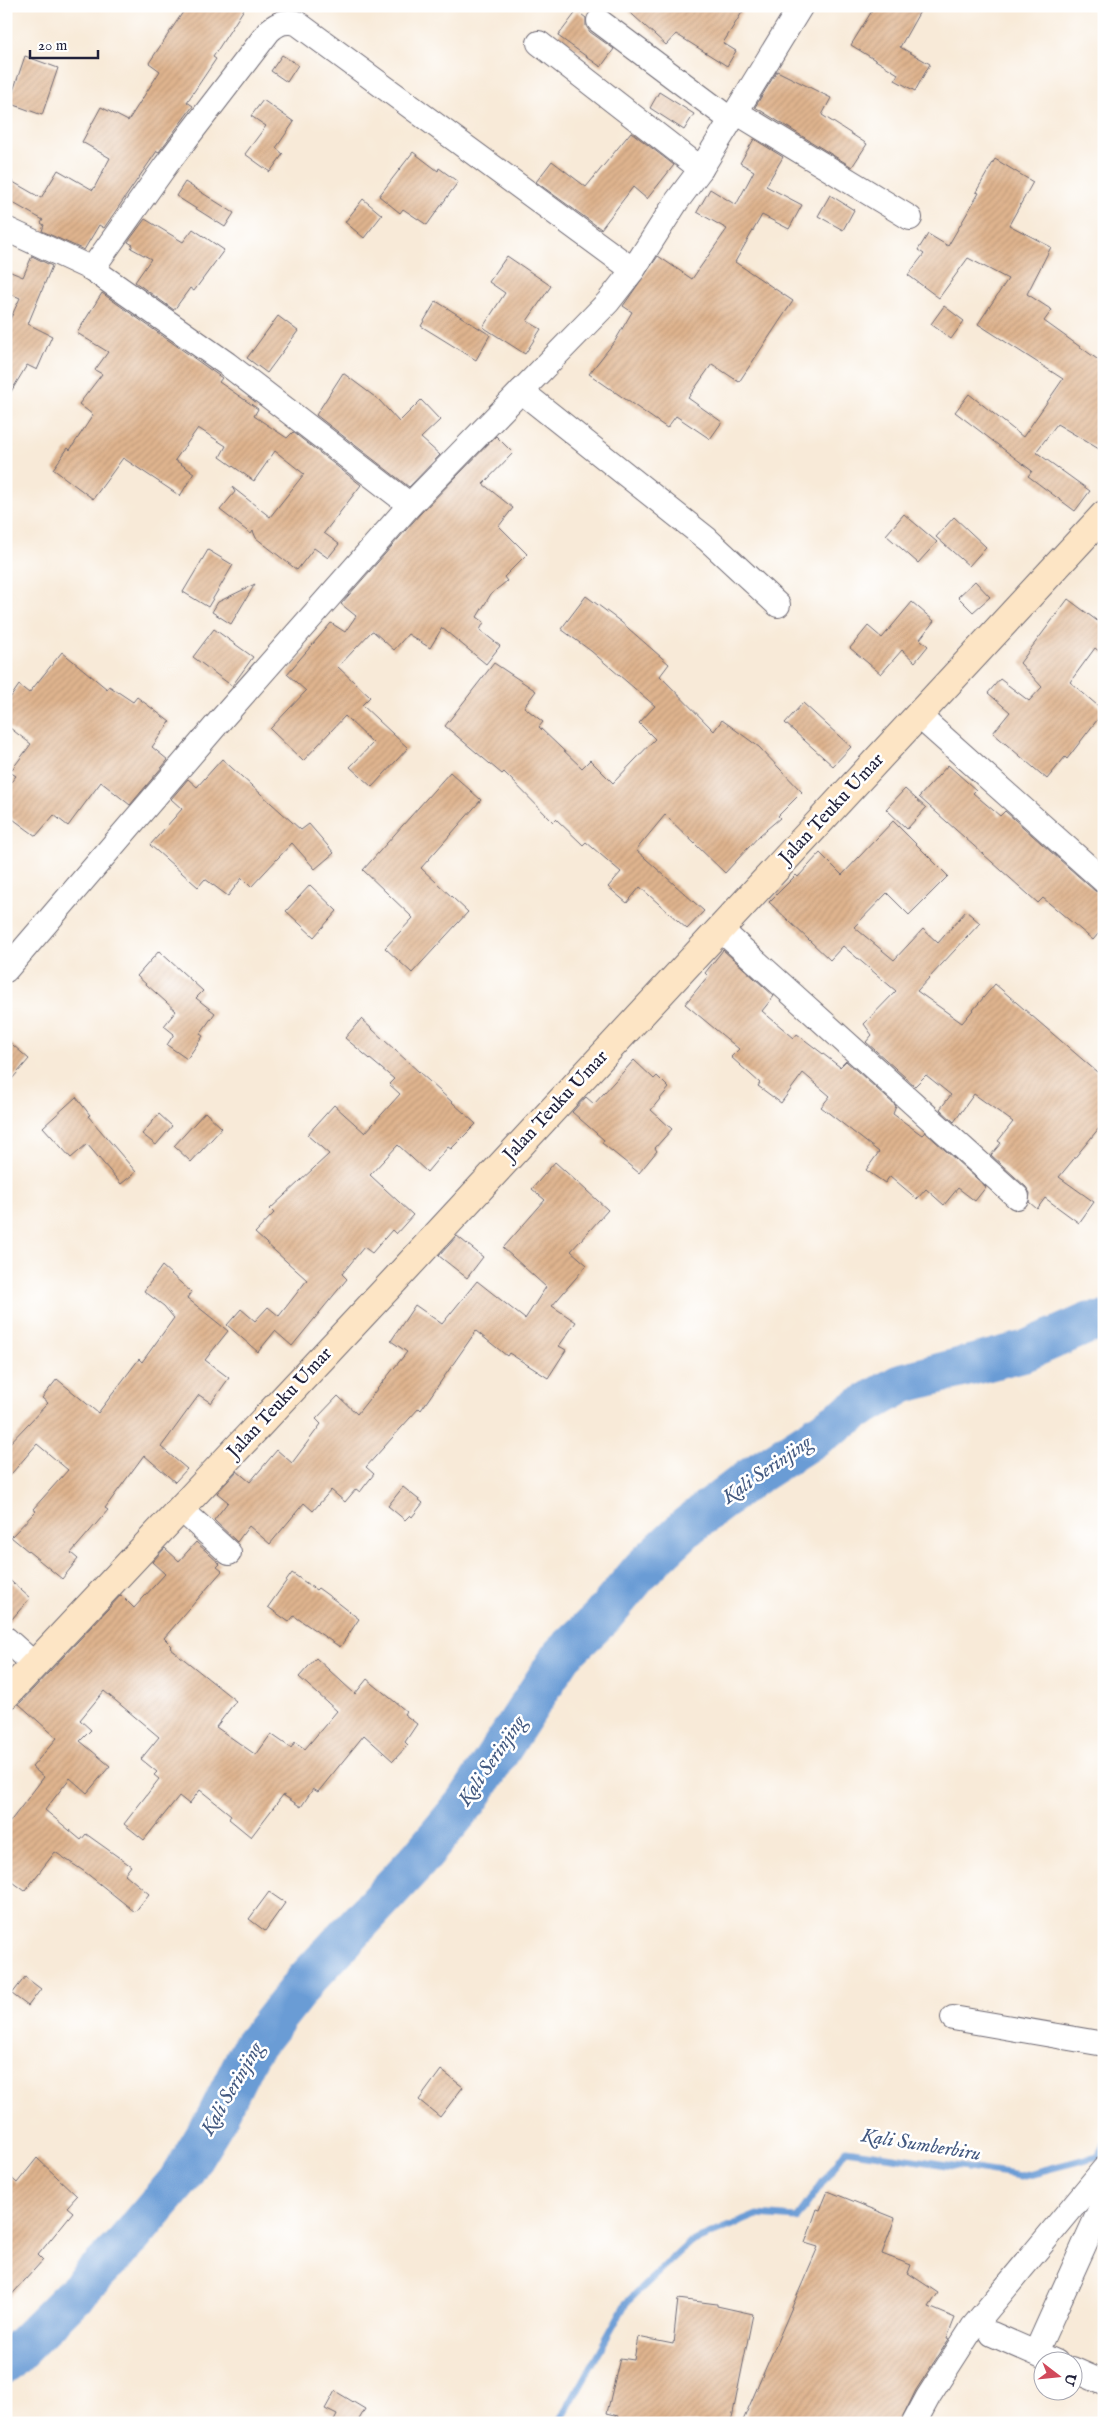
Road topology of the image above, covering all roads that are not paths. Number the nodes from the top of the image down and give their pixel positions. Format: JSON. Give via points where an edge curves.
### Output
{"nodes":[{"id":1,"x":801,"y":6,"type":"edge"},
{"id":2,"x":600,"y":21,"type":"dead end"},
{"id":3,"x":540,"y":43,"type":"dead end"},
{"id":4,"x":733,"y":116,"type":"junction"},
{"id":5,"x":701,"y":168,"type":"junction"},
{"id":6,"x":910,"y":218,"type":"dead end"},
{"id":7,"x":6,"y":229,"type":"edge"},
{"id":8,"x":92,"y":269,"type":"junction"},
{"id":9,"x":632,"y":270,"type":"junction"},
{"id":10,"x":521,"y":391,"type":"junction"},
{"id":11,"x":410,"y":505,"type":"junction"},
{"id":12,"x":1104,"y":515,"type":"edge"},
{"id":13,"x":778,"y":605,"type":"dead end"},
{"id":14,"x":919,"y":716,"type":"junction"},
{"id":15,"x":1104,"y":881,"type":"edge"},
{"id":16,"x":720,"y":929,"type":"junction"},
{"id":17,"x":6,"y":970,"type":"edge"},
{"id":18,"x":1017,"y":1198,"type":"dead end"},
{"id":19,"x":180,"y":1509,"type":"junction"},
{"id":20,"x":229,"y":1553,"type":"dead end"},
{"id":21,"x":6,"y":1640,"type":"edge"},
{"id":22,"x":34,"y":1665,"type":"junction"},
{"id":23,"x":6,"y":1695,"type":"edge"},
{"id":24,"x":953,"y":2018,"type":"dead end"},
{"id":25,"x":1104,"y":2044,"type":"edge"},
{"id":26,"x":1104,"y":2169,"type":"edge"},
{"id":27,"x":1104,"y":2201,"type":"edge"},
{"id":28,"x":992,"y":2334,"type":"dead end"},
{"id":29,"x":1034,"y":2352,"type":"edge"},
{"id":30,"x":1048,"y":2352,"type":"edge"},
{"id":31,"x":1082,"y":2373,"type":"edge"},
{"id":32,"x":1104,"y":2383,"type":"edge"},
{"id":33,"x":914,"y":2423,"type":"edge"}],
"edges":[{"from":1,"to":4,"type":"street"},
{"from":2,"to":4,"type":"street"},
{"from":3,"to":5,"type":"street"},
{"from":4,"to":5,"type":"street"},
{"from":4,"to":6,"type":"street"},
{"from":5,"to":9,"type":"street"},
{"from":7,"to":8,"type":"street"},
{"from":8,"to":9,"type":"street","via":[[166,165],[269,31],[275,25],[290,21],[297,23]]},
{"from":8,"to":11,"type":"street","via":[[227,364]]},
{"from":9,"to":10,"type":"street","via":[[608,302]]},
{"from":10,"to":11,"type":"street"},
{"from":10,"to":13,"type":"street","via":[[707,539]]},
{"from":11,"to":17,"type":"street"},
{"from":12,"to":14,"type":"main road","name":"Jalan Teuku Umar"},
{"from":14,"to":15,"type":"street"},
{"from":14,"to":16,"type":"main road","name":"Jalan Teuku Umar"},
{"from":16,"to":18,"type":"street"},
{"from":16,"to":19,"type":"main road","name":"Jalan Teuku Umar"},
{"from":19,"to":20,"type":"street"},
{"from":19,"to":22,"type":"main road","name":"Jalan Teuku Umar"},
{"from":21,"to":22,"type":"street"},
{"from":22,"to":23,"type":"main road","name":"Jalan Teuku Umar"},
{"from":24,"to":25,"type":"street"},
{"from":26,"to":33,"type":"street","via":[[973,2327]]},
{"from":27,"to":30,"type":"street"},
{"from":28,"to":29,"type":"street"},
{"from":31,"to":32,"type":"street"}]}
